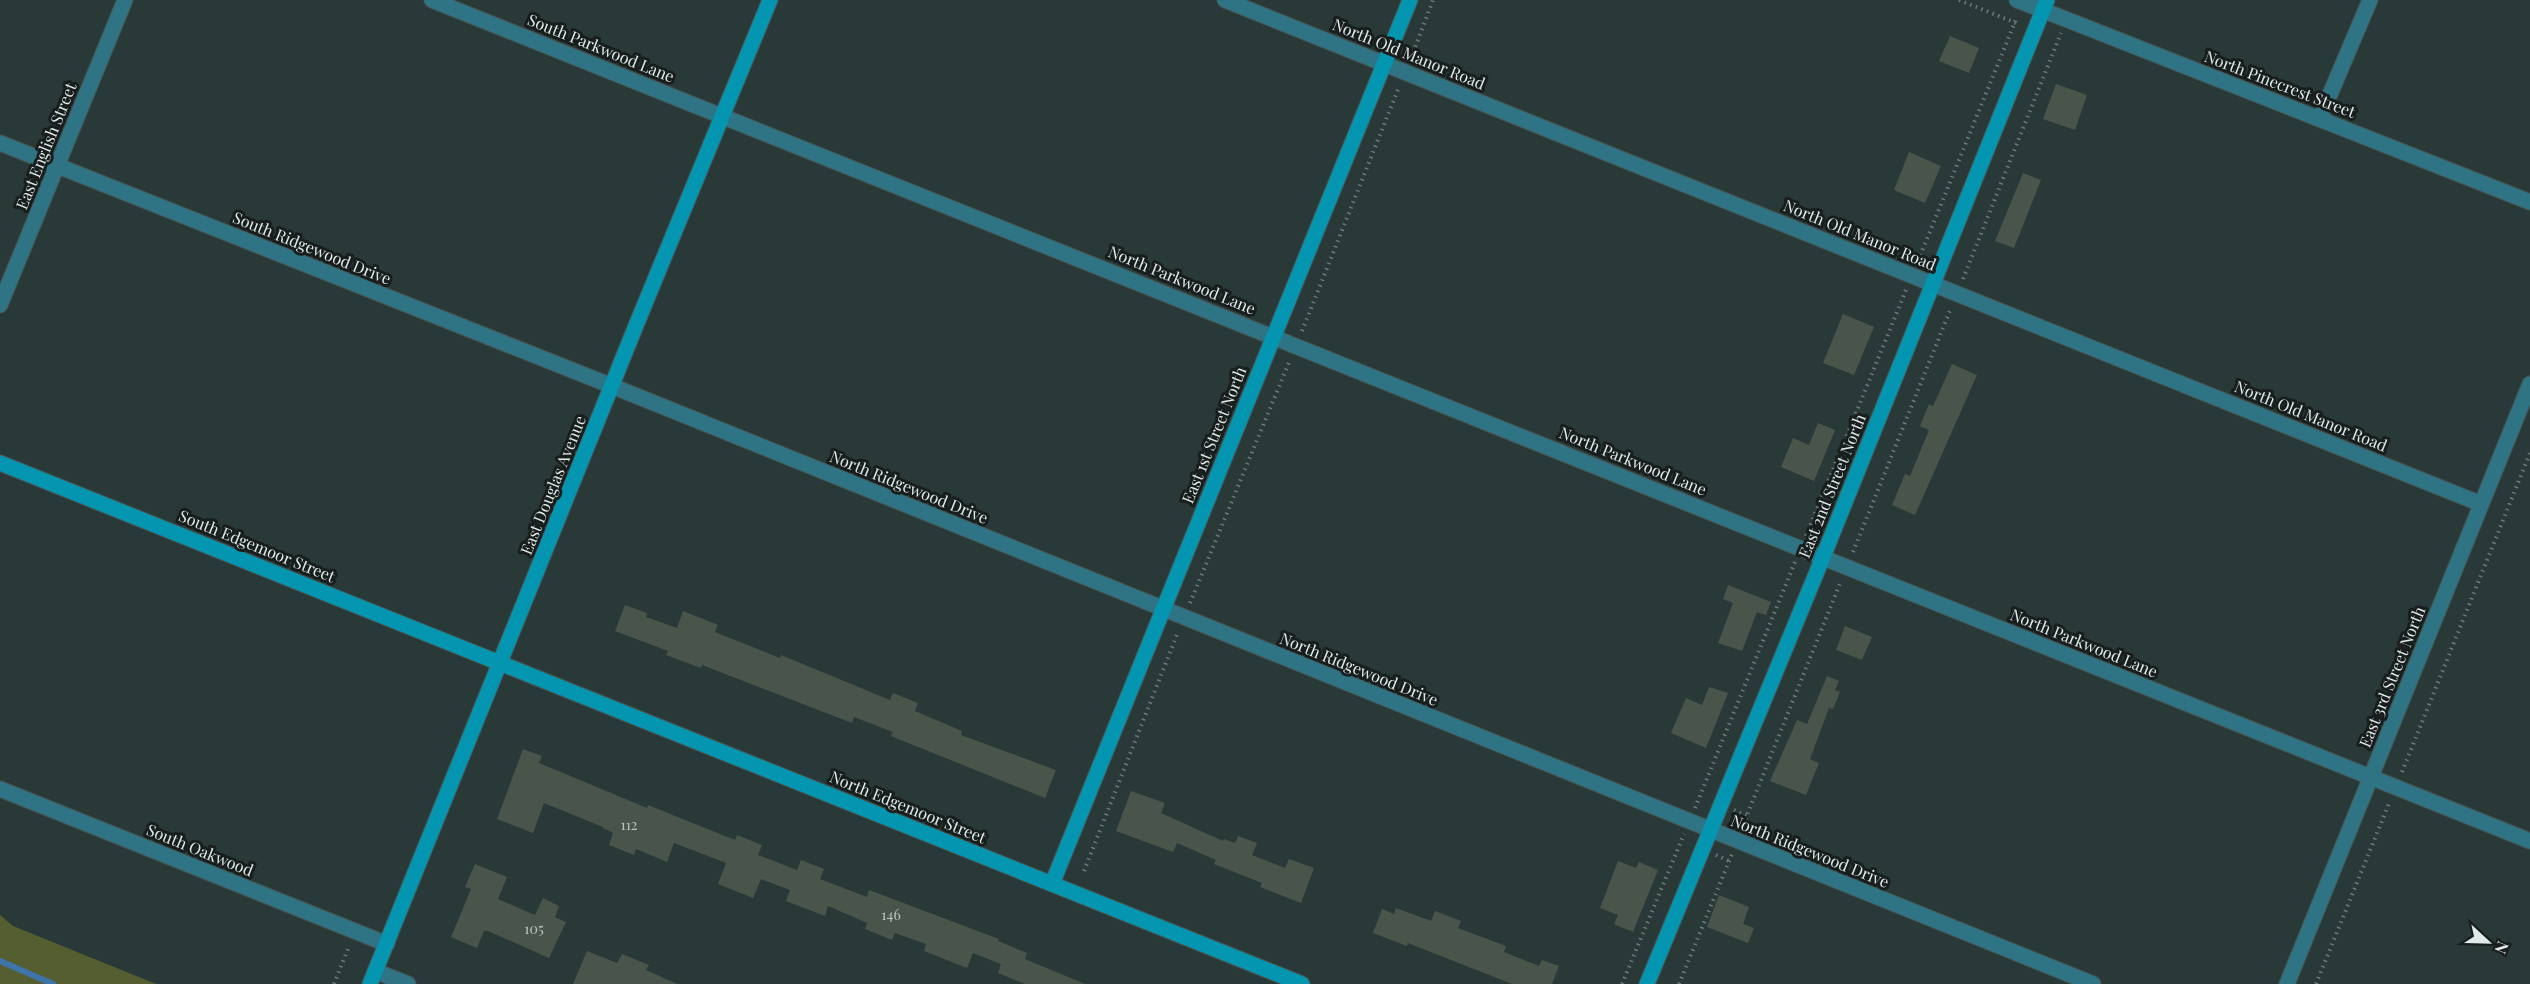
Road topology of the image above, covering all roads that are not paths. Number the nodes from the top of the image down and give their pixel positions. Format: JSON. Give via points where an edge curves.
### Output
{"nodes":[{"id":1,"x":125,"y":0,"type":"edge"},
{"id":2,"x":432,"y":0,"type":"edge"},
{"id":3,"x":770,"y":0,"type":"edge"},
{"id":4,"x":1225,"y":0,"type":"edge"},
{"id":5,"x":1410,"y":0,"type":"edge"},
{"id":6,"x":2370,"y":0,"type":"edge"},
{"id":7,"x":2020,"y":1,"type":"edge"},
{"id":8,"x":2045,"y":5,"type":"edge"},
{"id":9,"x":1384,"y":64,"type":"junction"},
{"id":10,"x":723,"y":116,"type":"junction"},
{"id":11,"x":2320,"y":118,"type":"junction"},
{"id":12,"x":0,"y":143,"type":"edge"},
{"id":13,"x":57,"y":166,"type":"junction"},
{"id":14,"x":2530,"y":202,"type":"edge"},
{"id":15,"x":1933,"y":285,"type":"junction"},
{"id":16,"x":0,"y":305,"type":"edge"},
{"id":17,"x":1274,"y":336,"type":"junction"},
{"id":18,"x":2530,"y":384,"type":"edge"},
{"id":19,"x":612,"y":386,"type":"junction"},
{"id":20,"x":0,"y":463,"type":"edge"},
{"id":21,"x":2481,"y":504,"type":"junction"},
{"id":22,"x":1823,"y":557,"type":"junction"},
{"id":23,"x":1163,"y":609,"type":"junction"},
{"id":24,"x":501,"y":663,"type":"junction"},
{"id":25,"x":2371,"y":777,"type":"junction"},
{"id":26,"x":0,"y":789,"type":"edge"},
{"id":27,"x":1710,"y":831,"type":"junction"},
{"id":28,"x":2530,"y":841,"type":"edge"},
{"id":29,"x":1052,"y":884,"type":"junction"},
{"id":30,"x":387,"y":944,"type":"junction"},
{"id":31,"x":373,"y":978,"type":"edge"},
{"id":32,"x":408,"y":984,"type":"edge"},
{"id":33,"x":1302,"y":984,"type":"edge"},
{"id":34,"x":1647,"y":984,"type":"edge"},
{"id":35,"x":2093,"y":984,"type":"edge"},
{"id":36,"x":2287,"y":984,"type":"edge"}],
"edges":[{"from":1,"to":13,"type":"street","name":"East English Street"},
{"from":2,"to":10,"type":"street","name":"South Parkwood Lane"},
{"from":3,"to":10,"type":"street","name":"East Douglas Avenue"},
{"from":4,"to":9,"type":"street","name":"North Old Manor Road"},
{"from":5,"to":9,"type":"street","name":"East 1st Street North"},
{"from":6,"to":11,"type":"street"},
{"from":7,"to":8,"type":"street","name":"North Pinecrest Street"},
{"from":8,"to":11,"type":"street","name":"North Pinecrest Street","via":[[2067,19]]},
{"from":8,"to":15,"type":"street","name":"East 2nd Street North"},
{"from":9,"to":15,"type":"street","name":"North Old Manor Road"},
{"from":9,"to":17,"type":"street","name":"East 1st Street North"},
{"from":10,"to":17,"type":"street","name":"North Parkwood Lane"},
{"from":10,"to":19,"type":"street","name":"East Douglas Avenue"},
{"from":11,"to":14,"type":"street","name":"North Pinecrest Street"},
{"from":12,"to":13,"type":"street","name":"South Ridgewood Drive"},
{"from":13,"to":16,"type":"street","name":"East English Street"},
{"from":13,"to":19,"type":"street","name":"South Ridgewood Drive"},
{"from":15,"to":21,"type":"street","name":"North Old Manor Road"},
{"from":15,"to":22,"type":"street","name":"East 2nd Street North"},
{"from":17,"to":22,"type":"street","name":"North Parkwood Lane"},
{"from":17,"to":23,"type":"street","name":"East 1st Street North"},
{"from":18,"to":21,"type":"street","name":"East 3rd Street North"},
{"from":19,"to":23,"type":"street","name":"North Ridgewood Drive"},
{"from":19,"to":24,"type":"street","name":"East Douglas Avenue"},
{"from":20,"to":24,"type":"street","name":"South Edgemoor Street"},
{"from":21,"to":25,"type":"street","name":"East 3rd Street North"},
{"from":22,"to":25,"type":"street","name":"North Parkwood Lane"},
{"from":22,"to":27,"type":"street","name":"East 2nd Street North"},
{"from":23,"to":27,"type":"street","name":"North Ridgewood Drive"},
{"from":23,"to":29,"type":"street","name":"East 1st Street North"},
{"from":24,"to":29,"type":"street","name":"North Edgemoor Street"},
{"from":24,"to":30,"type":"street","name":"East Douglas Avenue"},
{"from":25,"to":28,"type":"street","name":"North Parkwood Lane"},
{"from":25,"to":36,"type":"street","name":"East 3rd Street North"},
{"from":26,"to":30,"type":"street","name":"South Oakwood"},
{"from":27,"to":34,"type":"street","name":"East 2nd Street North"},
{"from":27,"to":35,"type":"street","name":"North Ridgewood Drive"},
{"from":29,"to":33,"type":"street","name":"North Edgemoor Street"},
{"from":30,"to":31,"type":"street","name":"East Douglas Avenue"},
{"from":31,"to":32,"type":"street"}]}
